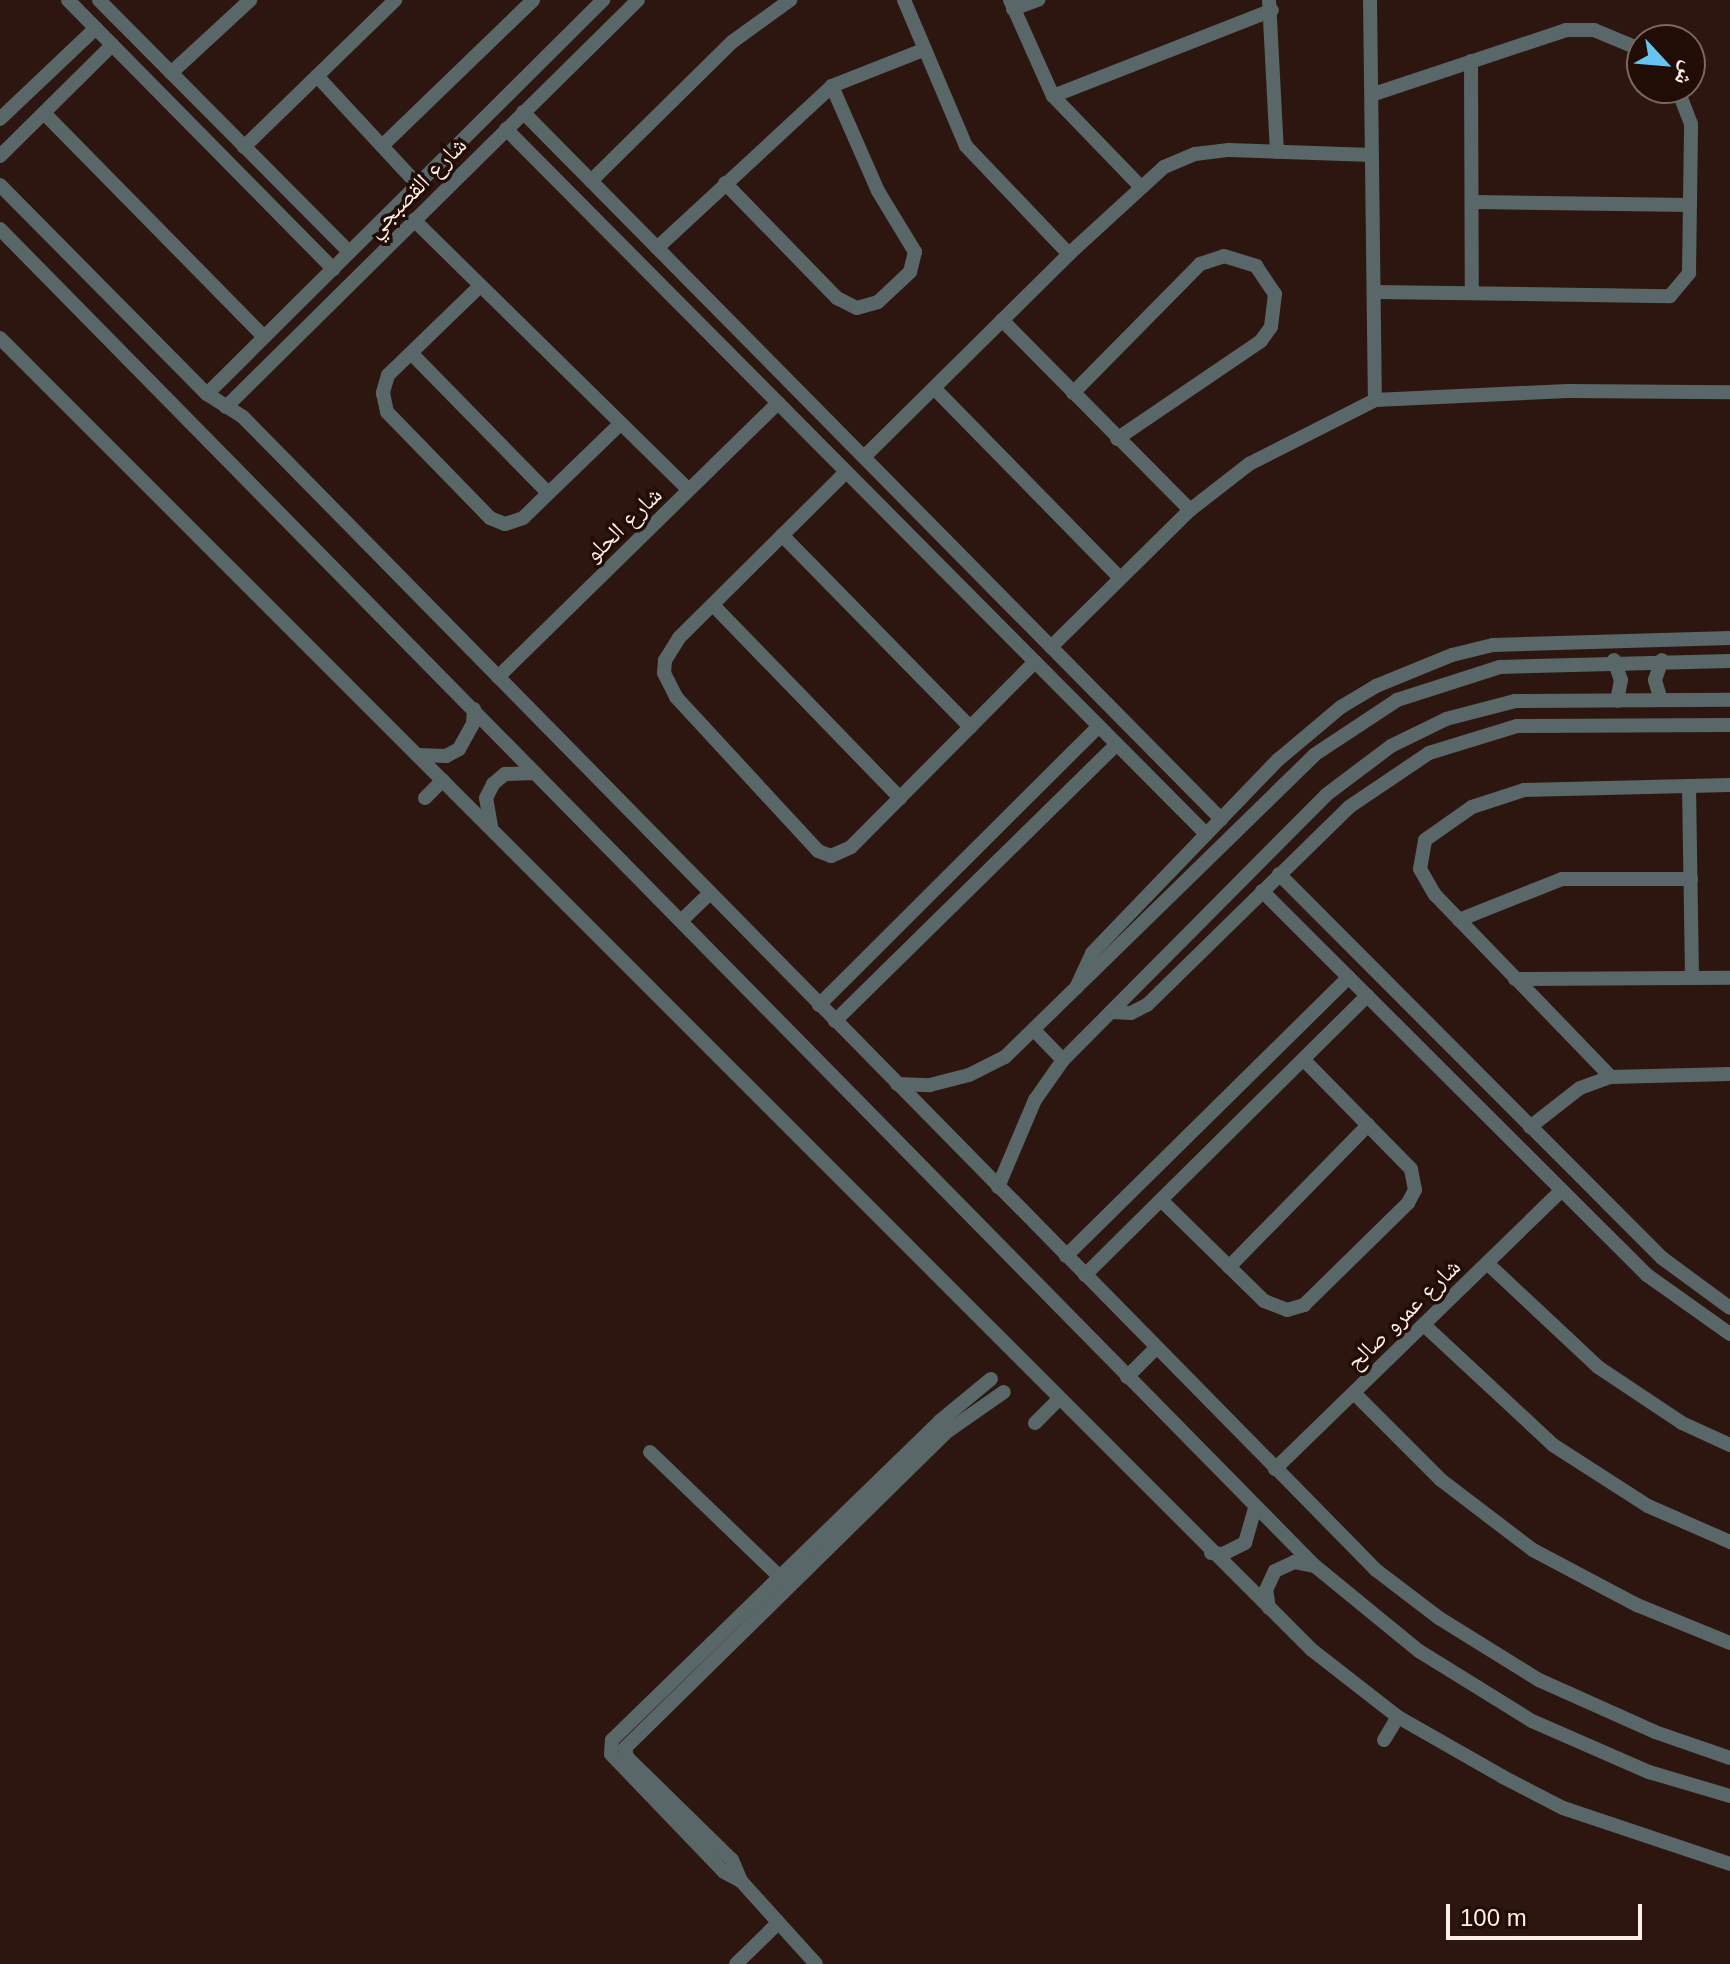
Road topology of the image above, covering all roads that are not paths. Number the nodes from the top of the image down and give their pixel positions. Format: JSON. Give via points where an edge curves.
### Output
{"nodes":[{"id":1,"x":68,"y":0,"type":"edge"},
{"id":2,"x":250,"y":0,"type":"edge"},
{"id":3,"x":533,"y":0,"type":"edge"},
{"id":4,"x":603,"y":0,"type":"edge"},
{"id":5,"x":638,"y":0,"type":"edge"},
{"id":6,"x":790,"y":0,"type":"edge"},
{"id":7,"x":904,"y":0,"type":"edge"},
{"id":8,"x":1038,"y":0,"type":"edge"},
{"id":9,"x":1370,"y":0,"type":"edge"},
{"id":10,"x":389,"y":2,"type":"edge"},
{"id":11,"x":109,"y":3,"type":"edge"},
{"id":12,"x":1012,"y":5,"type":"edge"},
{"id":13,"x":1270,"y":5,"type":"edge"},
{"id":14,"x":96,"y":28,"type":"junction"},
{"id":15,"x":1626,"y":43,"type":"edge"},
{"id":16,"x":112,"y":45,"type":"junction"},
{"id":17,"x":923,"y":50,"type":"junction"},
{"id":18,"x":551,"y":51,"type":"junction"},
{"id":19,"x":1471,"y":61,"type":"junction"},
{"id":20,"x":568,"y":67,"type":"junction"},
{"id":21,"x":171,"y":73,"type":"junction"},
{"id":22,"x":317,"y":76,"type":"junction"},
{"id":23,"x":832,"y":86,"type":"junction"},
{"id":24,"x":1374,"y":94,"type":"junction"},
{"id":25,"x":1053,"y":96,"type":"junction"},
{"id":26,"x":1683,"y":104,"type":"edge"},
{"id":27,"x":523,"y":112,"type":"junction"},
{"id":28,"x":44,"y":113,"type":"junction"},
{"id":29,"x":0,"y":119,"type":"edge"},
{"id":30,"x":506,"y":129,"type":"junction"},
{"id":31,"x":546,"y":135,"type":"junction"},
{"id":32,"x":382,"y":146,"type":"junction"},
{"id":33,"x":244,"y":147,"type":"junction"},
{"id":34,"x":529,"y":152,"type":"junction"},
{"id":35,"x":1277,"y":152,"type":"junction"},
{"id":36,"x":1372,"y":155,"type":"junction"},
{"id":37,"x":0,"y":156,"type":"edge"},
{"id":38,"x":591,"y":181,"type":"junction"},
{"id":39,"x":725,"y":183,"type":"junction"},
{"id":40,"x":417,"y":184,"type":"junction"},
{"id":41,"x":0,"y":185,"type":"edge"},
{"id":42,"x":1140,"y":186,"type":"junction"},
{"id":43,"x":1472,"y":202,"type":"junction"},
{"id":44,"x":1690,"y":205,"type":"junction"},
{"id":45,"x":414,"y":220,"type":"junction"},
{"id":46,"x":0,"y":229,"type":"edge"},
{"id":47,"x":657,"y":248,"type":"junction"},
{"id":48,"x":349,"y":252,"type":"junction"},
{"id":49,"x":1069,"y":254,"type":"junction"},
{"id":50,"x":333,"y":269,"type":"junction"},
{"id":51,"x":480,"y":286,"type":"junction"},
{"id":52,"x":1374,"y":292,"type":"junction"},
{"id":53,"x":1472,"y":293,"type":"junction"},
{"id":54,"x":1002,"y":320,"type":"junction"},
{"id":55,"x":264,"y":337,"type":"junction"},
{"id":56,"x":2,"y":344,"type":"edge"},
{"id":57,"x":249,"y":352,"type":"junction"},
{"id":58,"x":412,"y":354,"type":"junction"},
{"id":59,"x":265,"y":368,"type":"junction"},
{"id":60,"x":934,"y":388,"type":"junction"},
{"id":61,"x":1730,"y":392,"type":"edge"},
{"id":62,"x":1073,"y":393,"type":"junction"},
{"id":63,"x":207,"y":394,"type":"junction"},
{"id":64,"x":1375,"y":400,"type":"junction"},
{"id":65,"x":778,"y":403,"type":"junction"},
{"id":66,"x":226,"y":407,"type":"junction"},
{"id":67,"x":621,"y":423,"type":"junction"},
{"id":68,"x":1117,"y":439,"type":"junction"},
{"id":69,"x":864,"y":457,"type":"junction"},
{"id":70,"x":846,"y":472,"type":"junction"},
{"id":71,"x":689,"y":490,"type":"junction"},
{"id":72,"x":548,"y":493,"type":"junction"},
{"id":73,"x":1190,"y":510,"type":"junction"},
{"id":74,"x":782,"y":535,"type":"junction"},
{"id":75,"x":949,"y":543,"type":"junction"},
{"id":76,"x":934,"y":560,"type":"junction"},
{"id":77,"x":1120,"y":578,"type":"junction"},
{"id":78,"x":713,"y":605,"type":"junction"},
{"id":79,"x":1730,"y":638,"type":"edge"},
{"id":80,"x":1493,"y":645,"type":"junction"},
{"id":81,"x":1051,"y":647,"type":"junction"},
{"id":82,"x":1614,"y":660,"type":"junction"},
{"id":83,"x":1662,"y":660,"type":"junction"},
{"id":84,"x":1730,"y":661,"type":"edge"},
{"id":85,"x":1035,"y":662,"type":"junction"},
{"id":86,"x":1500,"y":667,"type":"junction"},
{"id":87,"x":498,"y":677,"type":"junction"},
{"id":88,"x":1661,"y":700,"type":"junction"},
{"id":89,"x":1730,"y":700,"type":"edge"},
{"id":90,"x":1617,"y":701,"type":"junction"},
{"id":91,"x":474,"y":709,"type":"junction"},
{"id":92,"x":1730,"y":725,"type":"edge"},
{"id":93,"x":1099,"y":726,"type":"junction"},
{"id":94,"x":970,"y":727,"type":"junction"},
{"id":95,"x":1117,"y":744,"type":"junction"},
{"id":96,"x":417,"y":755,"type":"junction"},
{"id":97,"x":1279,"y":759,"type":"junction"},
{"id":98,"x":536,"y":773,"type":"junction"},
{"id":99,"x":1293,"y":774,"type":"junction"},
{"id":100,"x":443,"y":780,"type":"junction"},
{"id":101,"x":1730,"y":785,"type":"edge"},
{"id":102,"x":1689,"y":786,"type":"junction"},
{"id":103,"x":1192,"y":790,"type":"junction"},
{"id":104,"x":1326,"y":795,"type":"junction"},
{"id":105,"x":425,"y":798,"type":"dead end"},
{"id":106,"x":900,"y":798,"type":"junction"},
{"id":107,"x":1177,"y":805,"type":"junction"},
{"id":108,"x":1341,"y":814,"type":"junction"},
{"id":109,"x":1221,"y":819,"type":"junction"},
{"id":110,"x":492,"y":828,"type":"junction"},
{"id":111,"x":1206,"y":834,"type":"junction"},
{"id":112,"x":1279,"y":874,"type":"junction"},
{"id":113,"x":1691,"y":879,"type":"junction"},
{"id":114,"x":1262,"y":891,"type":"junction"},
{"id":115,"x":710,"y":893,"type":"junction"},
{"id":116,"x":1305,"y":901,"type":"junction"},
{"id":117,"x":1289,"y":917,"type":"junction"},
{"id":118,"x":1459,"y":920,"type":"junction"},
{"id":119,"x":681,"y":921,"type":"junction"},
{"id":120,"x":1349,"y":977,"type":"junction"},
{"id":121,"x":1692,"y":978,"type":"junction"},
{"id":122,"x":1730,"y":978,"type":"edge"},
{"id":123,"x":1515,"y":979,"type":"junction"},
{"id":124,"x":1075,"y":992,"type":"junction"},
{"id":125,"x":1367,"y":996,"type":"junction"},
{"id":126,"x":819,"y":1005,"type":"junction"},
{"id":127,"x":1111,"y":1012,"type":"junction"},
{"id":128,"x":835,"y":1021,"type":"junction"},
{"id":129,"x":1035,"y":1031,"type":"junction"},
{"id":130,"x":1303,"y":1059,"type":"junction"},
{"id":131,"x":1063,"y":1060,"type":"junction"},
{"id":132,"x":1467,"y":1063,"type":"junction"},
{"id":133,"x":1730,"y":1074,"type":"edge"},
{"id":134,"x":1611,"y":1077,"type":"junction"},
{"id":135,"x":1451,"y":1079,"type":"junction"},
{"id":136,"x":897,"y":1084,"type":"junction"},
{"id":137,"x":1368,"y":1125,"type":"junction"},
{"id":138,"x":1530,"y":1127,"type":"junction"},
{"id":139,"x":998,"y":1187,"type":"junction"},
{"id":140,"x":1562,"y":1190,"type":"junction"},
{"id":141,"x":1161,"y":1200,"type":"junction"},
{"id":142,"x":1066,"y":1256,"type":"junction"},
{"id":143,"x":1487,"y":1263,"type":"junction"},
{"id":144,"x":1229,"y":1267,"type":"junction"},
{"id":145,"x":1085,"y":1275,"type":"junction"},
{"id":146,"x":1730,"y":1308,"type":"edge"},
{"id":147,"x":1424,"y":1325,"type":"junction"},
{"id":148,"x":1730,"y":1334,"type":"edge"},
{"id":149,"x":1156,"y":1348,"type":"junction"},
{"id":150,"x":1127,"y":1377,"type":"junction"},
{"id":151,"x":991,"y":1379,"type":"dead end"},
{"id":152,"x":1004,"y":1392,"type":"dead end"},
{"id":153,"x":1354,"y":1393,"type":"junction"},
{"id":154,"x":1058,"y":1400,"type":"junction"},
{"id":155,"x":1035,"y":1423,"type":"dead end"},
{"id":156,"x":1730,"y":1445,"type":"edge"},
{"id":157,"x":650,"y":1452,"type":"dead end"},
{"id":158,"x":1275,"y":1469,"type":"junction"},
{"id":159,"x":1255,"y":1509,"type":"junction"},
{"id":160,"x":1730,"y":1542,"type":"edge"},
{"id":161,"x":1211,"y":1553,"type":"junction"},
{"id":162,"x":1315,"y":1566,"type":"junction"},
{"id":163,"x":784,"y":1581,"type":"junction"},
{"id":164,"x":1270,"y":1611,"type":"junction"},
{"id":165,"x":1730,"y":1643,"type":"edge"},
{"id":166,"x":1398,"y":1717,"type":"junction"},
{"id":167,"x":1384,"y":1740,"type":"dead end"},
{"id":168,"x":1730,"y":1758,"type":"edge"},
{"id":169,"x":1730,"y":1796,"type":"edge"},
{"id":170,"x":1730,"y":1864,"type":"edge"},
{"id":171,"x":778,"y":1923,"type":"junction"},
{"id":172,"x":736,"y":1964,"type":"edge"},
{"id":173,"x":816,"y":1964,"type":"edge"}],
"edges":[{"from":1,"to":14,"type":"street"},
{"from":2,"to":21,"type":"street"},
{"from":3,"to":32,"type":"street"},
{"from":4,"to":18,"type":"street","name":"شارع القصبجي"},
{"from":5,"to":20,"type":"street","name":"شارع القصبجي"},
{"from":6,"to":38,"type":"street","via":[[732,42]]},
{"from":7,"to":17,"type":"street"},
{"from":8,"to":12,"type":"street"},
{"from":9,"to":24,"type":"street"},
{"from":10,"to":22,"type":"street"},
{"from":11,"to":21,"type":"street"},
{"from":12,"to":25,"type":"street"},
{"from":13,"to":25,"type":"street"},
{"from":13,"to":35,"type":"street"},
{"from":14,"to":16,"type":"street"},
{"from":14,"to":29,"type":"street"},
{"from":15,"to":19,"type":"street","via":[[1594,30],[1566,30]]},
{"from":16,"to":28,"type":"street"},
{"from":16,"to":50,"type":"street"},
{"from":17,"to":23,"type":"street"},
{"from":17,"to":49,"type":"street","via":[[966,146]]},
{"from":18,"to":20,"type":"street"},
{"from":18,"to":40,"type":"street","name":"شارع القصبجي"},
{"from":19,"to":24,"type":"street"},
{"from":19,"to":43,"type":"street"},
{"from":20,"to":27,"type":"street","name":"شارع القصبجي"},
{"from":21,"to":33,"type":"street"},
{"from":22,"to":32,"type":"street"},
{"from":22,"to":33,"type":"street"},
{"from":23,"to":39,"type":"street"},
{"from":23,"to":39,"type":"street","via":[[878,191],[915,252],[910,272],[878,302],[857,308],[837,298]]},
{"from":24,"to":36,"type":"street"},
{"from":25,"to":42,"type":"street"},
{"from":26,"to":44,"type":"street","via":[[1691,124]]},
{"from":27,"to":30,"type":"street","name":"شارع القصبجي"},
{"from":27,"to":31,"type":"street"},
{"from":28,"to":37,"type":"street"},
{"from":28,"to":55,"type":"street"},
{"from":30,"to":34,"type":"street"},
{"from":30,"to":45,"type":"street","name":"شارع القصبجي"},
{"from":31,"to":34,"type":"street"},
{"from":31,"to":38,"type":"street"},
{"from":32,"to":40,"type":"street"},
{"from":33,"to":48,"type":"street"},
{"from":34,"to":65,"type":"street"},
{"from":35,"to":36,"type":"street"},
{"from":35,"to":42,"type":"street","via":[[1195,154],[1164,167]]},
{"from":36,"to":52,"type":"street"},
{"from":38,"to":47,"type":"street"},
{"from":39,"to":47,"type":"street"},
{"from":40,"to":48,"type":"street","name":"شارع القصبجي"},
{"from":41,"to":63,"type":"street"},
{"from":42,"to":49,"type":"street"},
{"from":43,"to":44,"type":"street"},
{"from":43,"to":53,"type":"street"},
{"from":44,"to":53,"type":"street","via":[[1689,273],[1670,296]]},
{"from":45,"to":51,"type":"street"},
{"from":45,"to":59,"type":"street","name":"شارع القصبجي"},
{"from":46,"to":91,"type":"street"},
{"from":47,"to":69,"type":"street"},
{"from":48,"to":50,"type":"street","name":"شارع القصبجي"},
{"from":49,"to":54,"type":"street"},
{"from":50,"to":55,"type":"street","name":"شارع القصبجي"},
{"from":51,"to":58,"type":"street"},
{"from":51,"to":67,"type":"street"},
{"from":52,"to":53,"type":"street"},
{"from":52,"to":64,"type":"street"},
{"from":54,"to":60,"type":"street"},
{"from":54,"to":62,"type":"street"},
{"from":55,"to":57,"type":"street","name":"شارع القصبجي"},
{"from":56,"to":96,"type":"street"},
{"from":57,"to":59,"type":"street"},
{"from":57,"to":63,"type":"street","name":"شارع القصبجي"},
{"from":58,"to":72,"type":"street"},
{"from":58,"to":72,"type":"street","via":[[388,375],[383,393],[387,412],[490,518],[515,522]]},
{"from":59,"to":66,"type":"street","name":"شارع القصبجي"},
{"from":60,"to":69,"type":"street"},
{"from":60,"to":77,"type":"street"},
{"from":61,"to":64,"type":"street","via":[[1568,391]]},
{"from":62,"to":68,"type":"street"},
{"from":62,"to":68,"type":"street","via":[[1200,264],[1224,256],[1256,266],[1275,294],[1274,319],[1261,341]]},
{"from":63,"to":66,"type":"street"},
{"from":64,"to":73,"type":"street","via":[[1249,464]]},
{"from":65,"to":70,"type":"street"},
{"from":65,"to":71,"type":"street","name":"شارع الحلو"},
{"from":66,"to":87,"type":"street","via":[[243,417]]},
{"from":67,"to":71,"type":"street"},
{"from":67,"to":72,"type":"street"},
{"from":68,"to":73,"type":"street"},
{"from":69,"to":75,"type":"street"},
{"from":70,"to":74,"type":"street"},
{"from":70,"to":76,"type":"street"},
{"from":71,"to":87,"type":"street","name":"شارع الحلو"},
{"from":73,"to":77,"type":"street"},
{"from":74,"to":78,"type":"street"},
{"from":74,"to":94,"type":"street"},
{"from":75,"to":76,"type":"street"},
{"from":75,"to":81,"type":"street"},
{"from":76,"to":85,"type":"street"},
{"from":77,"to":81,"type":"street"},
{"from":78,"to":106,"type":"street"},
{"from":78,"to":106,"type":"street","via":[[670,648],[665,660],[668,686],[818,851],[831,856],[845,852]]},
{"from":79,"to":80,"type":"street"},
{"from":80,"to":86,"type":"street"},
{"from":80,"to":97,"type":"street","via":[[1452,655],[1376,686],[1341,707]]},
{"from":81,"to":103,"type":"street"},
{"from":82,"to":83,"type":"street"},
{"from":82,"to":86,"type":"street"},
{"from":82,"to":90,"type":"street","via":[[1621,680]]},
{"from":83,"to":84,"type":"street"},
{"from":83,"to":88,"type":"street","via":[[1655,680]]},
{"from":85,"to":93,"type":"street"},
{"from":85,"to":94,"type":"street"},
{"from":86,"to":99,"type":"street","via":[[1397,700],[1352,726]]},
{"from":87,"to":115,"type":"street"},
{"from":88,"to":89,"type":"street"},
{"from":88,"to":90,"type":"street"},
{"from":90,"to":104,"type":"street","via":[[1515,701],[1446,719],[1391,746]]},
{"from":91,"to":96,"type":"street","via":[[468,738],[459,749],[446,756]]},
{"from":91,"to":98,"type":"street"},
{"from":92,"to":108,"type":"street","via":[[1517,726],[1481,733],[1429,753]]},
{"from":93,"to":95,"type":"street"},
{"from":93,"to":126,"type":"street"},
{"from":94,"to":106,"type":"street"},
{"from":95,"to":107,"type":"street"},
{"from":95,"to":128,"type":"street"},
{"from":96,"to":100,"type":"street"},
{"from":97,"to":99,"type":"street"},
{"from":97,"to":109,"type":"street"},
{"from":98,"to":110,"type":"street","via":[[505,774],[493,784],[486,814]]},
{"from":98,"to":119,"type":"street"},
{"from":99,"to":124,"type":"street"},
{"from":100,"to":105,"type":"street"},
{"from":100,"to":110,"type":"street"},
{"from":101,"to":102,"type":"street"},
{"from":102,"to":113,"type":"street"},
{"from":102,"to":118,"type":"street","via":[[1551,787],[1472,807],[1437,828],[1420,854],[1426,883]]},
{"from":103,"to":107,"type":"street"},
{"from":103,"to":109,"type":"street"},
{"from":104,"to":108,"type":"street"},
{"from":104,"to":127,"type":"street"},
{"from":107,"to":111,"type":"street"},
{"from":108,"to":112,"type":"street"},
{"from":109,"to":111,"type":"street"},
{"from":110,"to":154,"type":"street"},
{"from":111,"to":124,"type":"street","via":[[1092,953]]},
{"from":112,"to":114,"type":"street"},
{"from":112,"to":116,"type":"street"},
{"from":113,"to":118,"type":"street","via":[[1562,879]]},
{"from":113,"to":121,"type":"street"},
{"from":114,"to":117,"type":"street"},
{"from":114,"to":127,"type":"street","via":[[1147,1005],[1131,1013]]},
{"from":115,"to":119,"type":"street"},
{"from":115,"to":126,"type":"street"},
{"from":116,"to":117,"type":"street"},
{"from":116,"to":132,"type":"street"},
{"from":117,"to":120,"type":"street"},
{"from":118,"to":123,"type":"street"},
{"from":119,"to":150,"type":"street"},
{"from":120,"to":125,"type":"street"},
{"from":120,"to":142,"type":"street"},
{"from":121,"to":122,"type":"street"},
{"from":121,"to":123,"type":"street"},
{"from":123,"to":134,"type":"street"},
{"from":124,"to":129,"type":"street"},
{"from":125,"to":130,"type":"street"},
{"from":125,"to":135,"type":"street"},
{"from":126,"to":128,"type":"street"},
{"from":127,"to":131,"type":"street"},
{"from":128,"to":136,"type":"street"},
{"from":129,"to":131,"type":"street"},
{"from":129,"to":136,"type":"street","via":[[1005,1057],[969,1075],[930,1085]]},
{"from":130,"to":137,"type":"street"},
{"from":130,"to":141,"type":"street"},
{"from":131,"to":139,"type":"street","via":[[1024,1122]]},
{"from":132,"to":135,"type":"street"},
{"from":132,"to":138,"type":"street"},
{"from":133,"to":134,"type":"street"},
{"from":134,"to":138,"type":"street","via":[[1580,1088]]},
{"from":135,"to":140,"type":"street"},
{"from":136,"to":139,"type":"street"},
{"from":137,"to":144,"type":"street"},
{"from":137,"to":144,"type":"street","via":[[1415,1175],[1408,1203],[1296,1309],[1270,1306]]},
{"from":138,"to":146,"type":"street","via":[[1662,1258]]},
{"from":139,"to":142,"type":"street"},
{"from":140,"to":143,"type":"street","name":"شارع عمرو صالح"},
{"from":140,"to":148,"type":"street","via":[[1647,1275]]},
{"from":141,"to":144,"type":"street"},
{"from":141,"to":145,"type":"street"},
{"from":142,"to":145,"type":"street"},
{"from":143,"to":147,"type":"street","name":"شارع عمرو صالح"},
{"from":143,"to":156,"type":"street","via":[[1598,1367],[1682,1423]]},
{"from":145,"to":149,"type":"street"},
{"from":147,"to":153,"type":"street","name":"شارع عمرو صالح"},
{"from":147,"to":160,"type":"street","via":[[1553,1445],[1648,1506]]},
{"from":149,"to":150,"type":"street"},
{"from":149,"to":158,"type":"street"},
{"from":150,"to":159,"type":"street"},
{"from":151,"to":163,"type":"street","via":[[940,1421]]},
{"from":152,"to":163,"type":"street","via":[[948,1431]]},
{"from":153,"to":158,"type":"street","name":"شارع عمرو صالح"},
{"from":153,"to":165,"type":"street","via":[[1441,1480],[1533,1550],[1637,1605]]},
{"from":154,"to":155,"type":"street"},
{"from":154,"to":161,"type":"street"},
{"from":157,"to":163,"type":"street"},
{"from":158,"to":168,"type":"street","via":[[1376,1570],[1483,1647],[1592,1706]]},
{"from":159,"to":161,"type":"street","via":[[1256,1521],[1245,1543],[1223,1554]]},
{"from":159,"to":162,"type":"street"},
{"from":161,"to":164,"type":"street"},
{"from":162,"to":164,"type":"street","via":[[1294,1562],[1275,1571],[1266,1590]]},
{"from":162,"to":169,"type":"street","via":[[1419,1651],[1532,1721],[1649,1772]]},
{"from":163,"to":171,"type":"street","via":[[625,1748],[667,1805],[732,1860],[741,1881]]},
{"from":164,"to":166,"type":"street"},
{"from":166,"to":167,"type":"street"},
{"from":166,"to":170,"type":"street","via":[[1563,1808]]},
{"from":171,"to":172,"type":"street"},
{"from":171,"to":173,"type":"street"}]}
